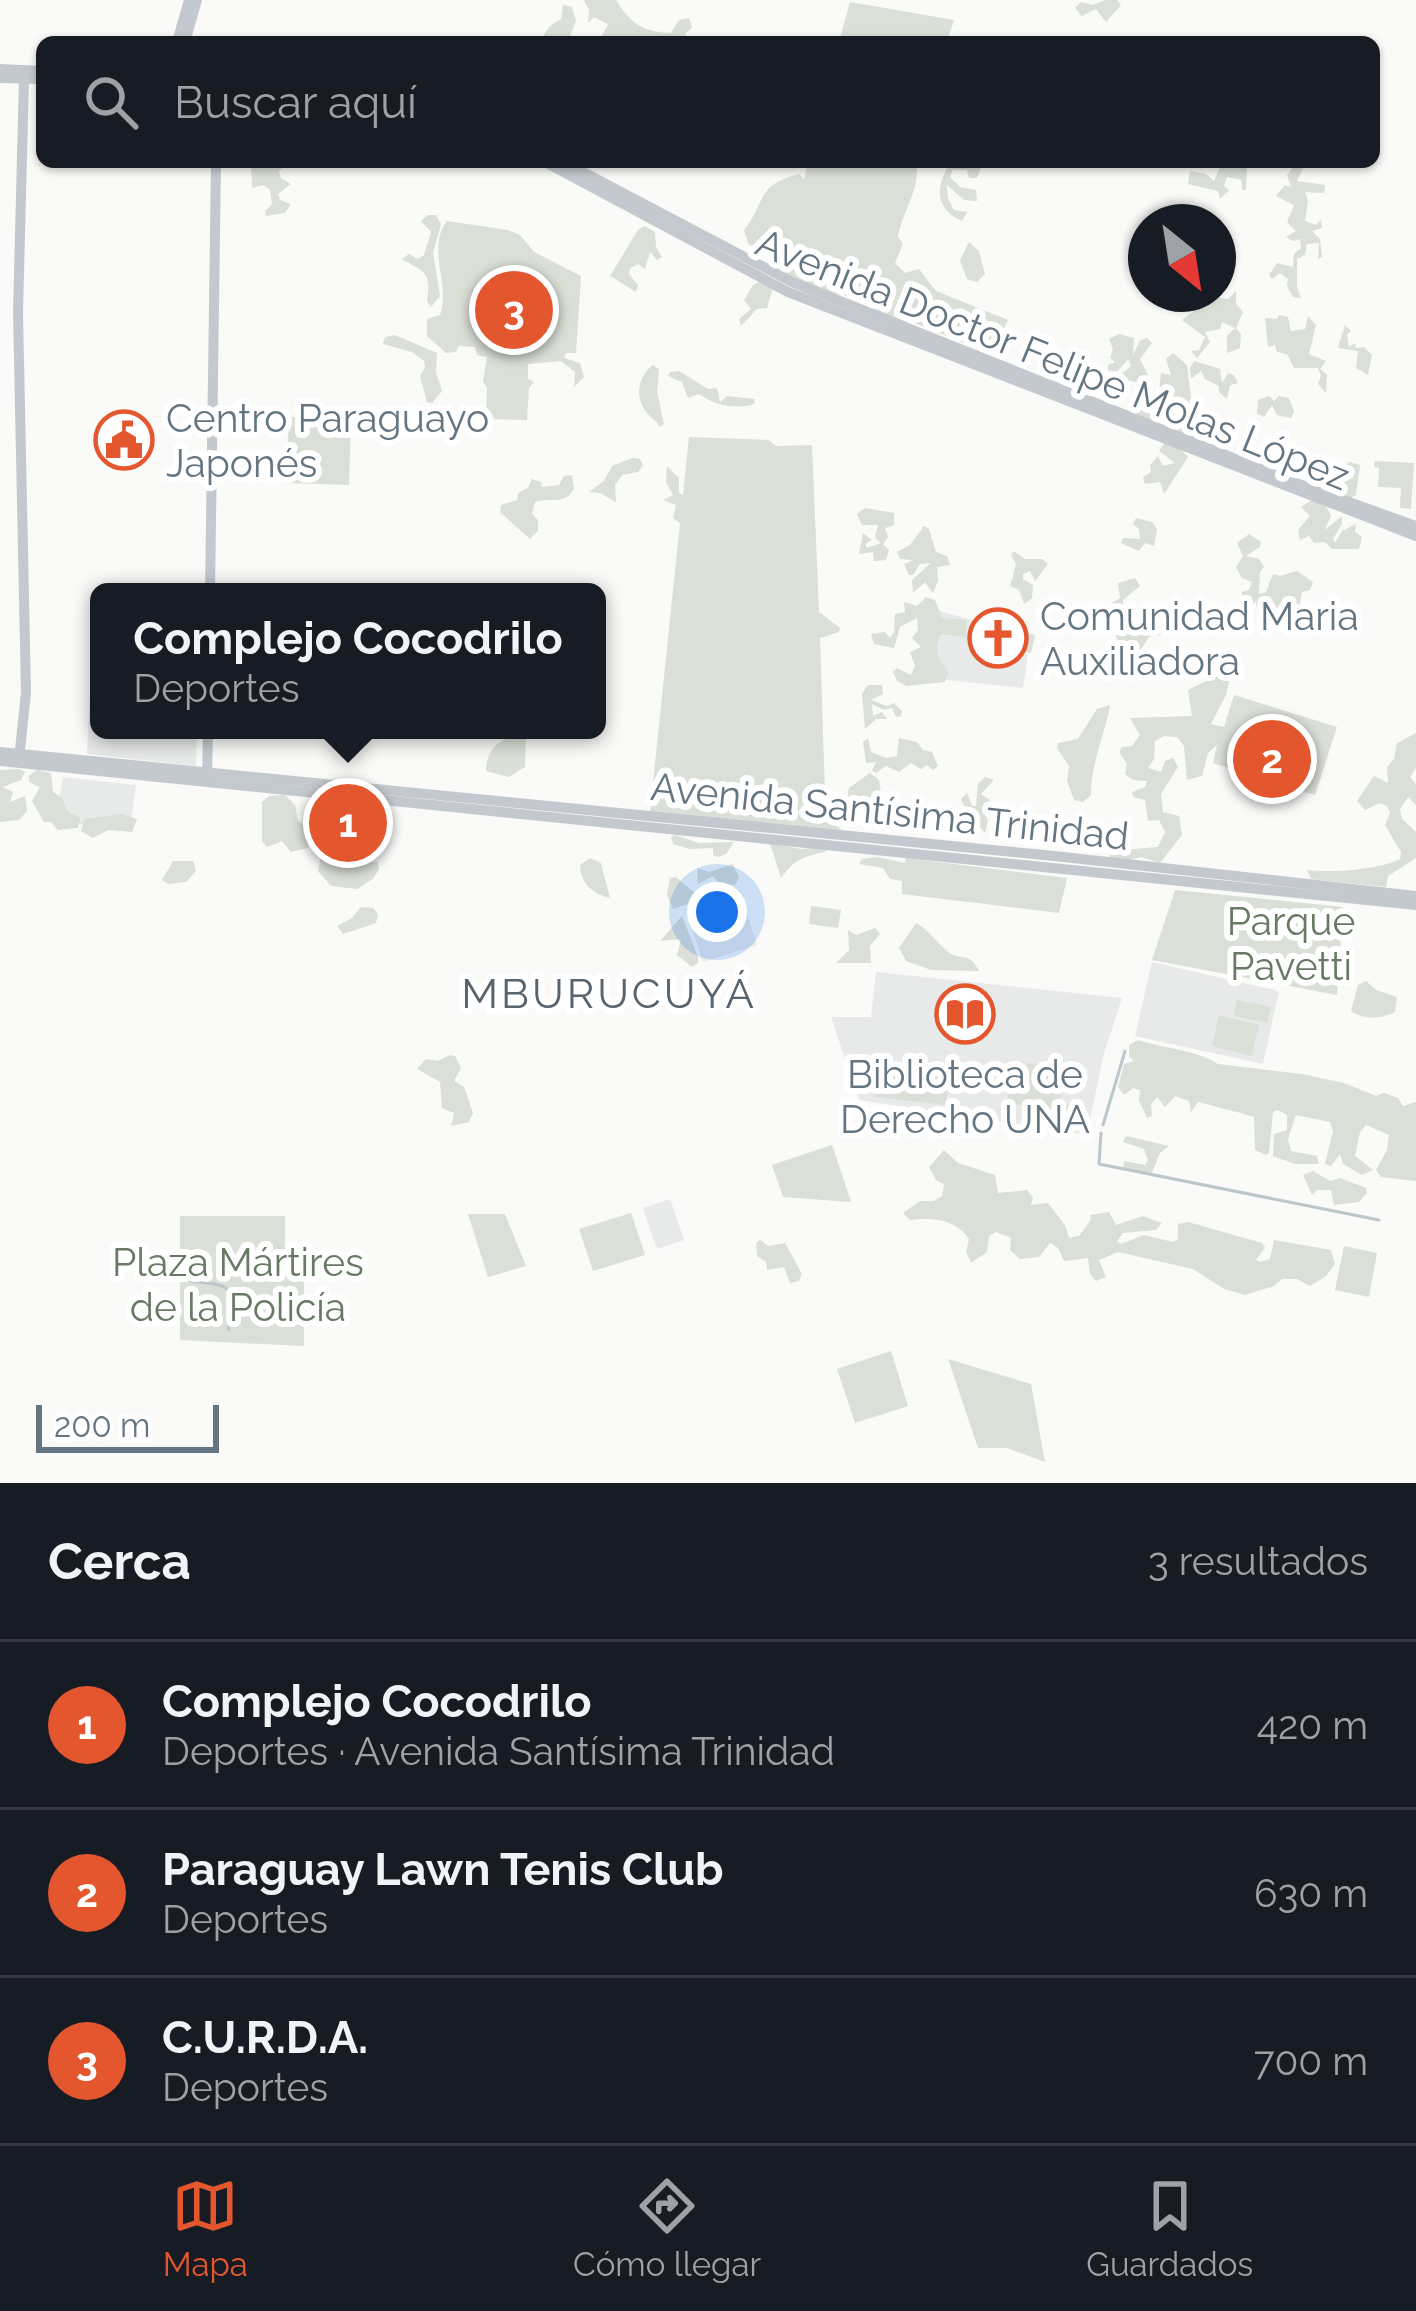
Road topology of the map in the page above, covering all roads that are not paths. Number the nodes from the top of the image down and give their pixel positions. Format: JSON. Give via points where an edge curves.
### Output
{"nodes":[{"id":1,"x":193,"y":0,"type":"edge"},
{"id":2,"x":183,"y":36,"type":"edge"},
{"id":3,"x":0,"y":73,"type":"edge"},
{"id":4,"x":36,"y":75,"type":"edge"},
{"id":5,"x":36,"y":76,"type":"edge"},
{"id":6,"x":24,"y":79,"type":"junction"},
{"id":7,"x":216,"y":168,"type":"edge"},
{"id":8,"x":556,"y":168,"type":"edge"},
{"id":9,"x":575,"y":168,"type":"edge"},
{"id":10,"x":1416,"y":526,"type":"edge"},
{"id":11,"x":1416,"y":536,"type":"edge"},
{"id":12,"x":210,"y":583,"type":"edge"},
{"id":13,"x":208,"y":739,"type":"edge"},
{"id":14,"x":0,"y":752,"type":"edge"},
{"id":15,"x":19,"y":758,"type":"junction"},
{"id":16,"x":0,"y":761,"type":"edge"},
{"id":17,"x":207,"y":778,"type":"junction"},
{"id":18,"x":1416,"y":901,"type":"edge"}],
"edges":[{"from":1,"to":2,"type":"main road"},
{"from":3,"to":4,"type":"main road"},
{"from":3,"to":6,"type":"main road"},
{"from":5,"to":6,"type":"main road"},
{"from":6,"to":15,"type":"main road","via":[[26,693]]},
{"from":7,"to":12,"type":"main road"},
{"from":8,"to":11,"type":"main road","name":"Avenida Doctor Felipe Molas López","via":[[788,292]]},
{"from":9,"to":10,"type":"main road","name":"Avenida Doctor Felipe Molas López","via":[[792,282]]},
{"from":13,"to":17,"type":"main road"},
{"from":14,"to":15,"type":"main road","name":"Avenida Santísima Trinidad"},
{"from":15,"to":16,"type":"main road","name":"Avenida Santísima Trinidad"},
{"from":15,"to":17,"type":"main road","name":"Avenida Santísima Trinidad"},
{"from":17,"to":18,"type":"main road","name":"Avenida Santísima Trinidad","via":[[1054,856]]}]}
